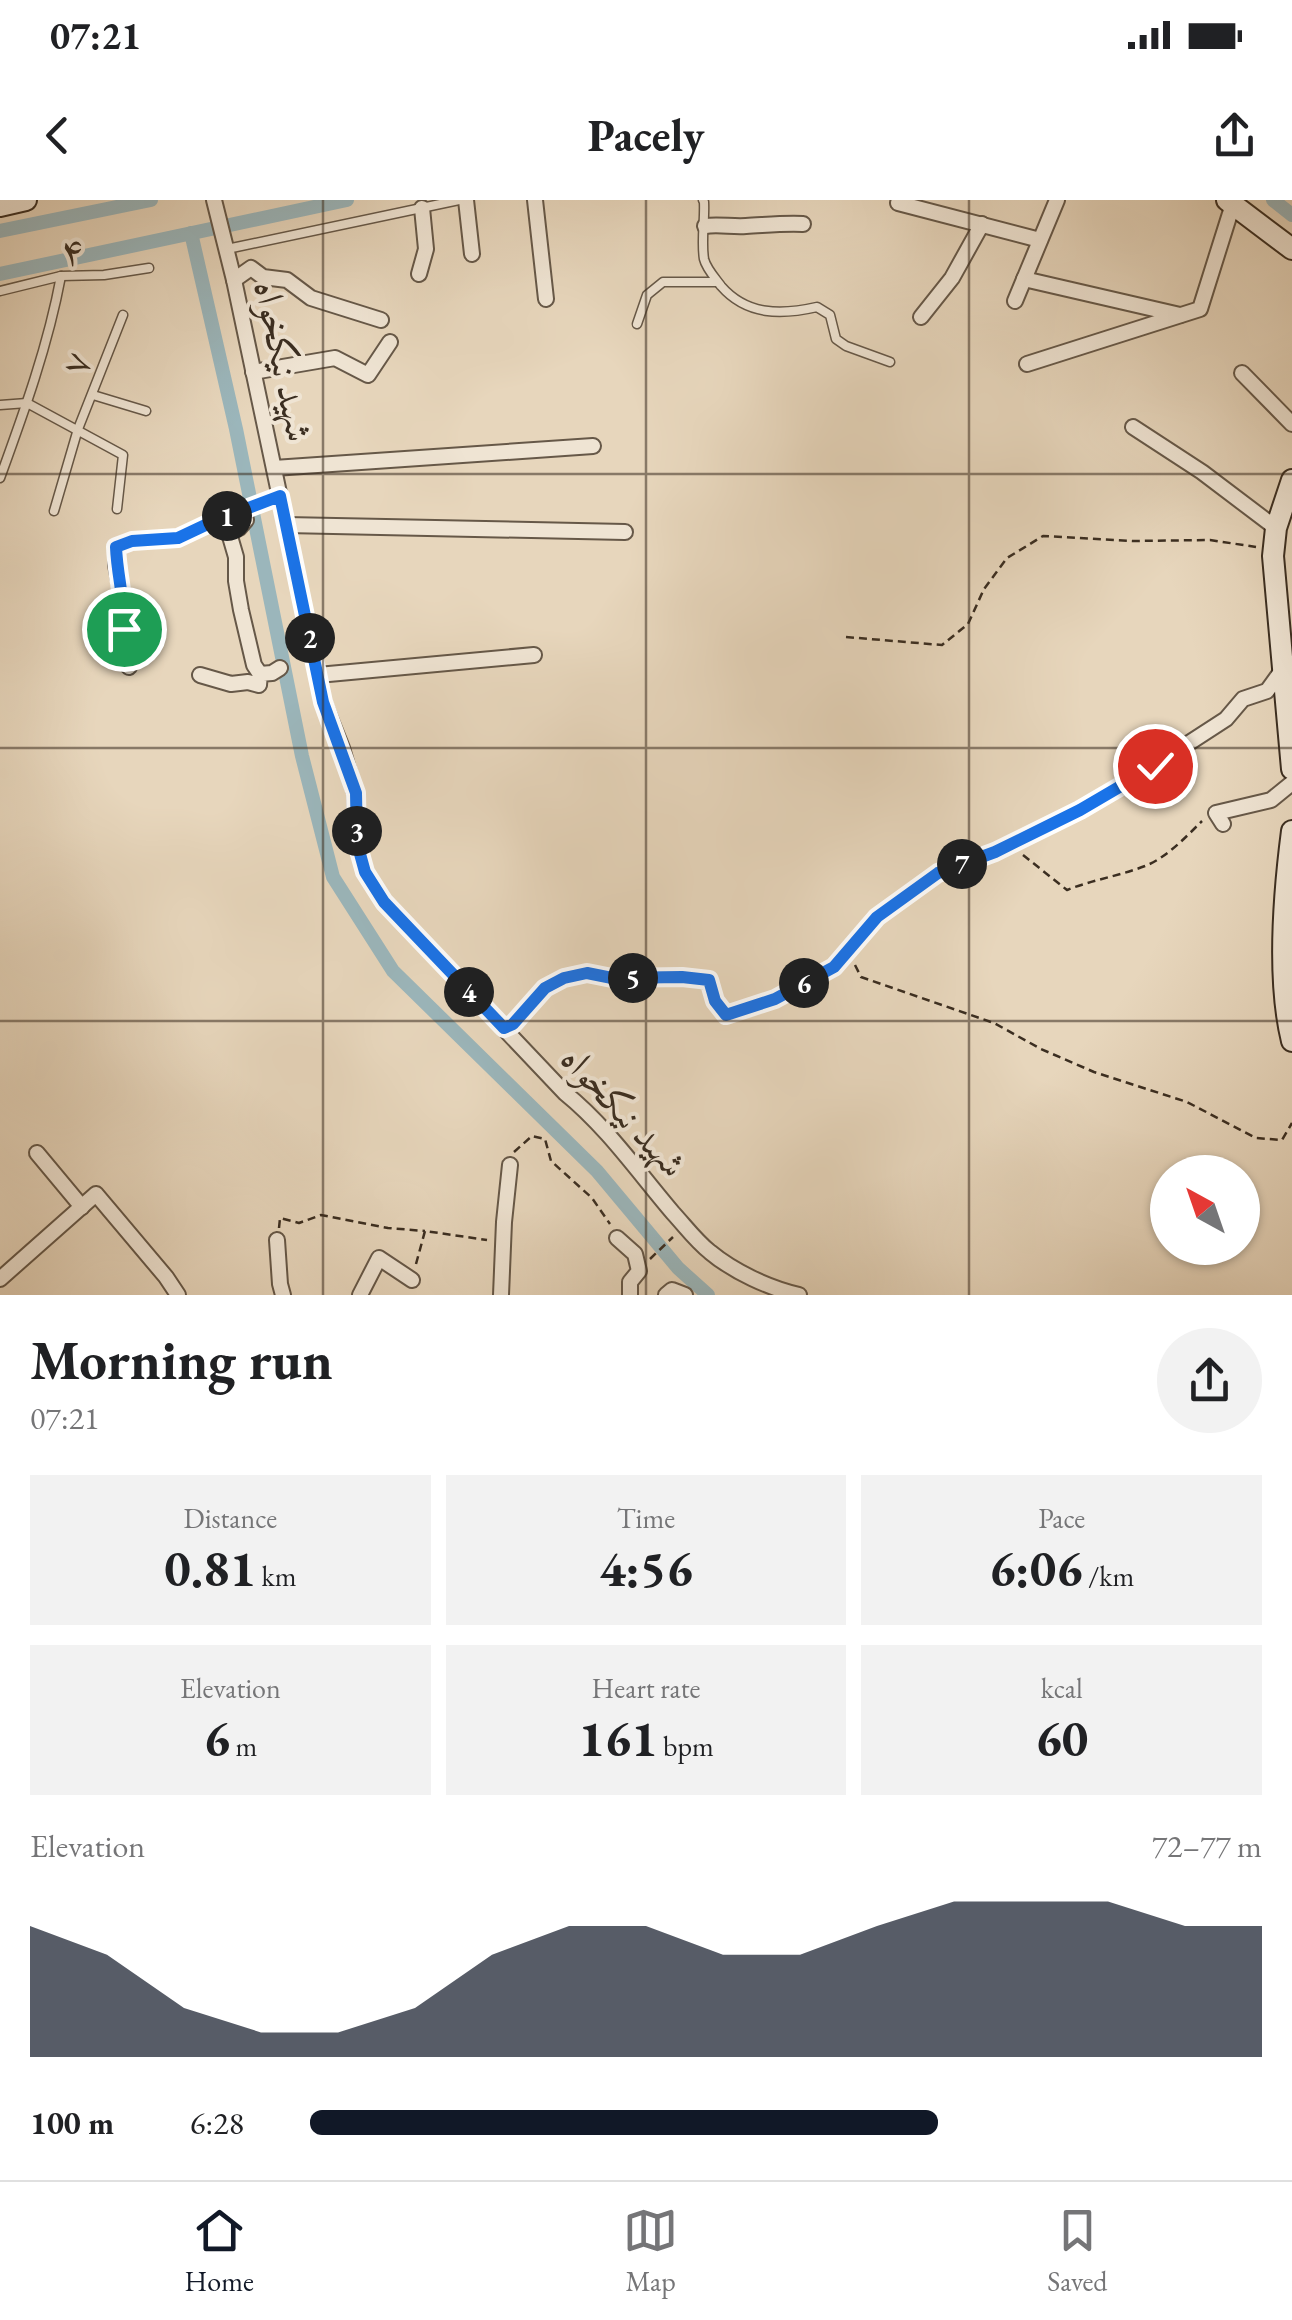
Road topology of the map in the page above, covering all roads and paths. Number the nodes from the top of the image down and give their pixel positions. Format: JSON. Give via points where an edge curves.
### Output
{"nodes":[{"id":1,"x":26,"y":200,"type":"edge"},
{"id":2,"x":214,"y":200,"type":"edge"},
{"id":3,"x":462,"y":200,"type":"edge"},
{"id":4,"x":535,"y":200,"type":"edge"},
{"id":5,"x":703,"y":200,"type":"edge"},
{"id":6,"x":1057,"y":200,"type":"edge"},
{"id":7,"x":1230,"y":202,"type":"edge"},
{"id":8,"x":898,"y":203,"type":"dead end"},
{"id":9,"x":0,"y":206,"type":"edge"},
{"id":10,"x":422,"y":208,"type":"junction"},
{"id":11,"x":804,"y":224,"type":"dead end"},
{"id":12,"x":982,"y":224,"type":"junction"},
{"id":13,"x":705,"y":226,"type":"junction"},
{"id":14,"x":1040,"y":240,"type":"junction"},
{"id":15,"x":226,"y":249,"type":"junction"},
{"id":16,"x":1292,"y":249,"type":"edge"},
{"id":17,"x":472,"y":254,"type":"dead end"},
{"id":18,"x":149,"y":268,"type":"dead end"},
{"id":19,"x":419,"y":274,"type":"dead end"},
{"id":20,"x":61,"y":276,"type":"junction"},
{"id":21,"x":1024,"y":279,"type":"junction"},
{"id":22,"x":234,"y":280,"type":"junction"},
{"id":23,"x":718,"y":282,"type":"junction"},
{"id":24,"x":0,"y":291,"type":"edge"},
{"id":25,"x":546,"y":299,"type":"dead end"},
{"id":26,"x":1015,"y":301,"type":"dead end"},
{"id":27,"x":1180,"y":315,"type":"junction"},
{"id":28,"x":122,"y":316,"type":"dead end"},
{"id":29,"x":921,"y":317,"type":"dead end"},
{"id":30,"x":381,"y":320,"type":"dead end"},
{"id":31,"x":637,"y":324,"type":"dead end"},
{"id":32,"x":390,"y":342,"type":"dead end"},
{"id":33,"x":890,"y":362,"type":"dead end"},
{"id":34,"x":1027,"y":364,"type":"dead end"},
{"id":35,"x":254,"y":372,"type":"junction"},
{"id":36,"x":1242,"y":373,"type":"dead end"},
{"id":37,"x":93,"y":395,"type":"junction"},
{"id":38,"x":27,"y":403,"type":"junction"},
{"id":39,"x":0,"y":406,"type":"edge"},
{"id":40,"x":146,"y":411,"type":"dead end"},
{"id":41,"x":1292,"y":424,"type":"edge"},
{"id":42,"x":1133,"y":426,"type":"dead end"},
{"id":43,"x":78,"y":429,"type":"junction"},
{"id":44,"x":593,"y":446,"type":"dead end"},
{"id":45,"x":274,"y":468,"type":"junction"},
{"id":46,"x":0,"y":478,"type":"edge"},
{"id":47,"x":1292,"y":480,"type":"edge"},
{"id":48,"x":280,"y":496,"type":"junction"},
{"id":49,"x":249,"y":507,"type":"junction"},
{"id":50,"x":118,"y":509,"type":"dead end"},
{"id":51,"x":54,"y":511,"type":"dead end"},
{"id":52,"x":286,"y":525,"type":"junction"},
{"id":53,"x":625,"y":532,"type":"dead end"},
{"id":54,"x":1275,"y":537,"type":"junction"},
{"id":55,"x":846,"y":637,"type":"dead end"},
{"id":56,"x":534,"y":654,"type":"dead end"},
{"id":57,"x":129,"y":667,"type":"dead end"},
{"id":58,"x":280,"y":668,"type":"dead end"},
{"id":59,"x":1284,"y":668,"type":"junction"},
{"id":60,"x":260,"y":674,"type":"junction"},
{"id":61,"x":200,"y":675,"type":"dead end"},
{"id":62,"x":318,"y":675,"type":"junction"},
{"id":63,"x":1292,"y":769,"type":"edge"},
{"id":64,"x":1292,"y":783,"type":"edge"},
{"id":65,"x":1220,"y":818,"type":"joint"},
{"id":66,"x":1292,"y":831,"type":"edge"},
{"id":67,"x":1011,"y":844,"type":"junction"},
{"id":68,"x":1289,"y":877,"type":"edge"},
{"id":69,"x":848,"y":950,"type":"junction"},
{"id":70,"x":504,"y":1028,"type":"junction"},
{"id":71,"x":1292,"y":1040,"type":"edge"},
{"id":72,"x":1292,"y":1123,"type":"edge"},
{"id":73,"x":37,"y":1152,"type":"dead end"},
{"id":74,"x":510,"y":1165,"type":"joint"},
{"id":75,"x":82,"y":1207,"type":"junction"},
{"id":76,"x":425,"y":1231,"type":"junction"},
{"id":77,"x":503,"y":1236,"type":"junction"},
{"id":78,"x":617,"y":1238,"type":"joint"},
{"id":79,"x":278,"y":1240,"type":"joint"},
{"id":80,"x":0,"y":1279,"type":"edge"},
{"id":81,"x":412,"y":1280,"type":"joint"},
{"id":82,"x":178,"y":1295,"type":"edge"},
{"id":83,"x":284,"y":1295,"type":"edge"},
{"id":84,"x":360,"y":1295,"type":"edge"},
{"id":85,"x":501,"y":1295,"type":"edge"},
{"id":86,"x":630,"y":1295,"type":"edge"},
{"id":87,"x":666,"y":1295,"type":"edge"},
{"id":88,"x":685,"y":1295,"type":"edge"},
{"id":89,"x":800,"y":1295,"type":"edge"}],
"edges":[{"from":1,"to":9,"type":"main road"},
{"from":2,"to":15,"type":"street","name":"شهید نیکخواه"},
{"from":3,"to":10,"type":"lane"},
{"from":3,"to":17,"type":"street"},
{"from":4,"to":25,"type":"street"},
{"from":5,"to":13,"type":"lane"},
{"from":6,"to":14,"type":"street"},
{"from":7,"to":16,"type":"main road"},
{"from":7,"to":27,"type":"street","via":[[1200,309]]},
{"from":8,"to":12,"type":"street"},
{"from":10,"to":15,"type":"lane"},
{"from":10,"to":19,"type":"street","via":[[426,248]]},
{"from":11,"to":13,"type":"street"},
{"from":12,"to":14,"type":"street"},
{"from":12,"to":29,"type":"street"},
{"from":13,"to":23,"type":"lane","via":[[704,260]]},
{"from":14,"to":21,"type":"street"},
{"from":15,"to":22,"type":"street","name":"شهید نیکخواه"},
{"from":18,"to":20,"type":"lane","name":"۴"},
{"from":20,"to":24,"type":"lane","name":"۴"},
{"from":20,"to":38,"type":"lane"},
{"from":21,"to":26,"type":"street"},
{"from":21,"to":27,"type":"street"},
{"from":22,"to":30,"type":"street","via":[[250,268],[264,278],[287,280],[311,298]]},
{"from":22,"to":35,"type":"street","name":"شهید نیکخواه"},
{"from":23,"to":31,"type":"lane","via":[[662,282],[647,295]]},
{"from":23,"to":33,"type":"lane","via":[[731,298],[759,312],[817,307],[830,315],[836,339]]},
{"from":27,"to":34,"type":"street"},
{"from":28,"to":37,"type":"lane","name":"۷"},
{"from":32,"to":35,"type":"street","via":[[368,374],[335,358]]},
{"from":35,"to":45,"type":"street","name":"شهید نیکخواه"},
{"from":36,"to":41,"type":"street"},
{"from":37,"to":40,"type":"lane"},
{"from":37,"to":43,"type":"lane","name":"۷"},
{"from":38,"to":39,"type":"lane"},
{"from":38,"to":43,"type":"lane"},
{"from":38,"to":46,"type":"lane"},
{"from":42,"to":54,"type":"street","via":[[1202,472]]},
{"from":43,"to":50,"type":"lane","via":[[123,455]]},
{"from":43,"to":51,"type":"lane","name":"۷"},
{"from":44,"to":45,"type":"street"},
{"from":45,"to":48,"type":"street","name":"شهید نیکخواه"},
{"from":47,"to":54,"type":"main road"},
{"from":48,"to":49,"type":"street"},
{"from":48,"to":52,"type":"street","name":"شهید نیکخواه"},
{"from":49,"to":57,"type":"street","via":[[178,538],[116,547]]},
{"from":49,"to":60,"type":"street","via":[[246,520],[229,532]]},
{"from":52,"to":53,"type":"street"},
{"from":52,"to":62,"type":"street","name":"شهید نیکخواه"},
{"from":54,"to":55,"type":"path","via":[[1249,548],[1210,540],[1042,536],[1006,558],[968,624],[942,645]]},
{"from":54,"to":59,"type":"main road"},
{"from":56,"to":62,"type":"street"},
{"from":58,"to":60,"type":"street"},
{"from":59,"to":63,"type":"main road"},
{"from":59,"to":67,"type":"street","via":[[1267,691],[1243,699],[1226,719],[1155,766]]},
{"from":60,"to":61,"type":"street","via":[[259,685]]},
{"from":62,"to":70,"type":"street","name":"شهید نیکخواه","via":[[356,793],[365,872],[384,902]]},
{"from":64,"to":65,"type":"street","via":[[1271,800]]},
{"from":65,"to":67,"type":"path","via":[[1204,820],[1148,866],[1067,890]]},
{"from":66,"to":68,"type":"main road"},
{"from":67,"to":69,"type":"street","via":[[938,873],[877,917]]},
{"from":68,"to":71,"type":"main road","via":[[1284,966]]},
{"from":69,"to":70,"type":"street","via":[[834,967],[775,999],[726,1015],[709,980],[587,973],[545,988]]},
{"from":69,"to":72,"type":"path","via":[[861,977],[994,1023],[1094,1072],[1187,1102],[1256,1138],[1282,1140]]},
{"from":70,"to":89,"type":"street","name":"شهید نیکخواه","via":[[710,1252],[760,1282]]},
{"from":73,"to":75,"type":"street"},
{"from":74,"to":77,"type":"street"},
{"from":74,"to":78,"type":"path","via":[[515,1150],[532,1136],[546,1139],[551,1161],[598,1206]]},
{"from":75,"to":80,"type":"street"},
{"from":75,"to":82,"type":"street","via":[[96,1194]]},
{"from":76,"to":77,"type":"path","via":[[486,1240]]},
{"from":76,"to":79,"type":"path","via":[[321,1215],[298,1223],[280,1218]]},
{"from":76,"to":81,"type":"path"},
{"from":77,"to":85,"type":"street"},
{"from":78,"to":86,"type":"street","via":[[635,1254],[639,1271]]},
{"from":79,"to":83,"type":"street"},
{"from":81,"to":84,"type":"street","via":[[379,1258]]},
{"from":87,"to":88,"type":"street"}]}
